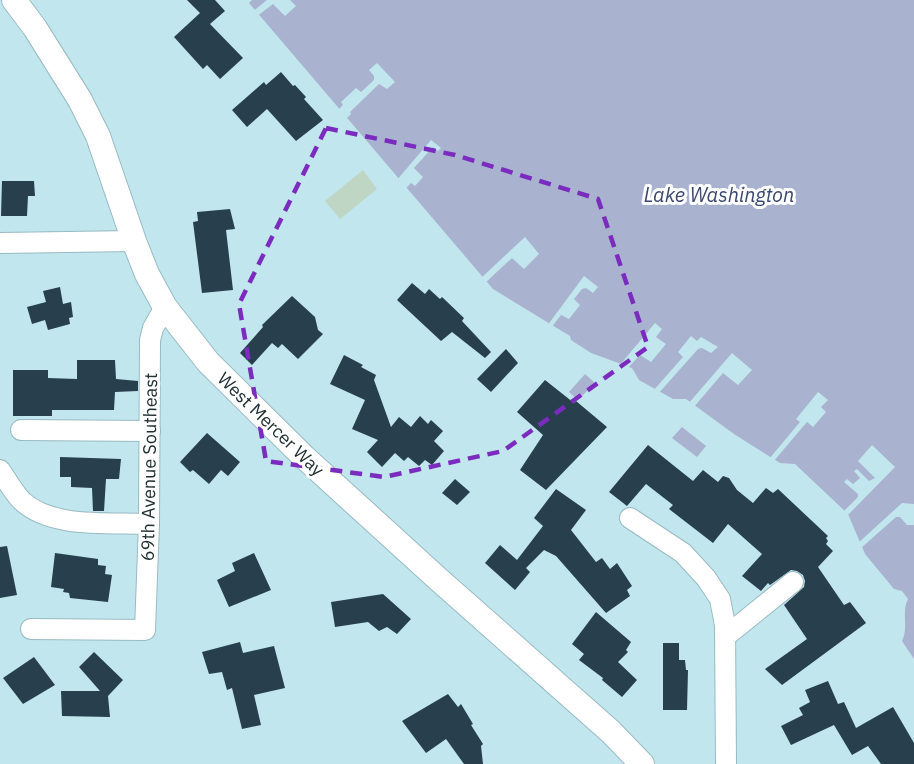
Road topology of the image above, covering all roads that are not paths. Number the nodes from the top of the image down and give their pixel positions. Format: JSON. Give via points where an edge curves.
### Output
{"nodes":[{"id":1,"x":14,"y":0,"type":"edge"},
{"id":2,"x":134,"y":241,"type":"junction"},
{"id":3,"x":0,"y":243,"type":"edge"},
{"id":4,"x":165,"y":307,"type":"junction"},
{"id":5,"x":21,"y":430,"type":"dead end"},
{"id":6,"x":150,"y":431,"type":"junction"},
{"id":7,"x":0,"y":470,"type":"edge"},
{"id":8,"x":630,"y":518,"type":"dead end"},
{"id":9,"x":149,"y":524,"type":"junction"},
{"id":10,"x":793,"y":582,"type":"dead end"},
{"id":11,"x":31,"y":629,"type":"dead end"},
{"id":12,"x":726,"y":636,"type":"junction"},
{"id":13,"x":642,"y":764,"type":"edge"},
{"id":14,"x":726,"y":764,"type":"edge"}],
"edges":[{"from":1,"to":2,"type":"street","name":"West Mercer Way","via":[[94,127]]},
{"from":2,"to":3,"type":"street"},
{"from":2,"to":4,"type":"street","name":"West Mercer Way"},
{"from":4,"to":6,"type":"street","name":"69th Avenue Southeast","via":[[150,340]]},
{"from":4,"to":13,"type":"street","name":"West Mercer Way","via":[[208,362],[303,456]]},
{"from":5,"to":6,"type":"street"},
{"from":6,"to":9,"type":"street","name":"69th Avenue Southeast"},
{"from":7,"to":9,"type":"street","via":[[21,500],[47,517]]},
{"from":8,"to":12,"type":"street","via":[[683,553],[706,578],[720,599]]},
{"from":9,"to":11,"type":"street","name":"69th Avenue Southeast","via":[[145,630]]},
{"from":10,"to":12,"type":"street"},
{"from":12,"to":14,"type":"street"}]}
